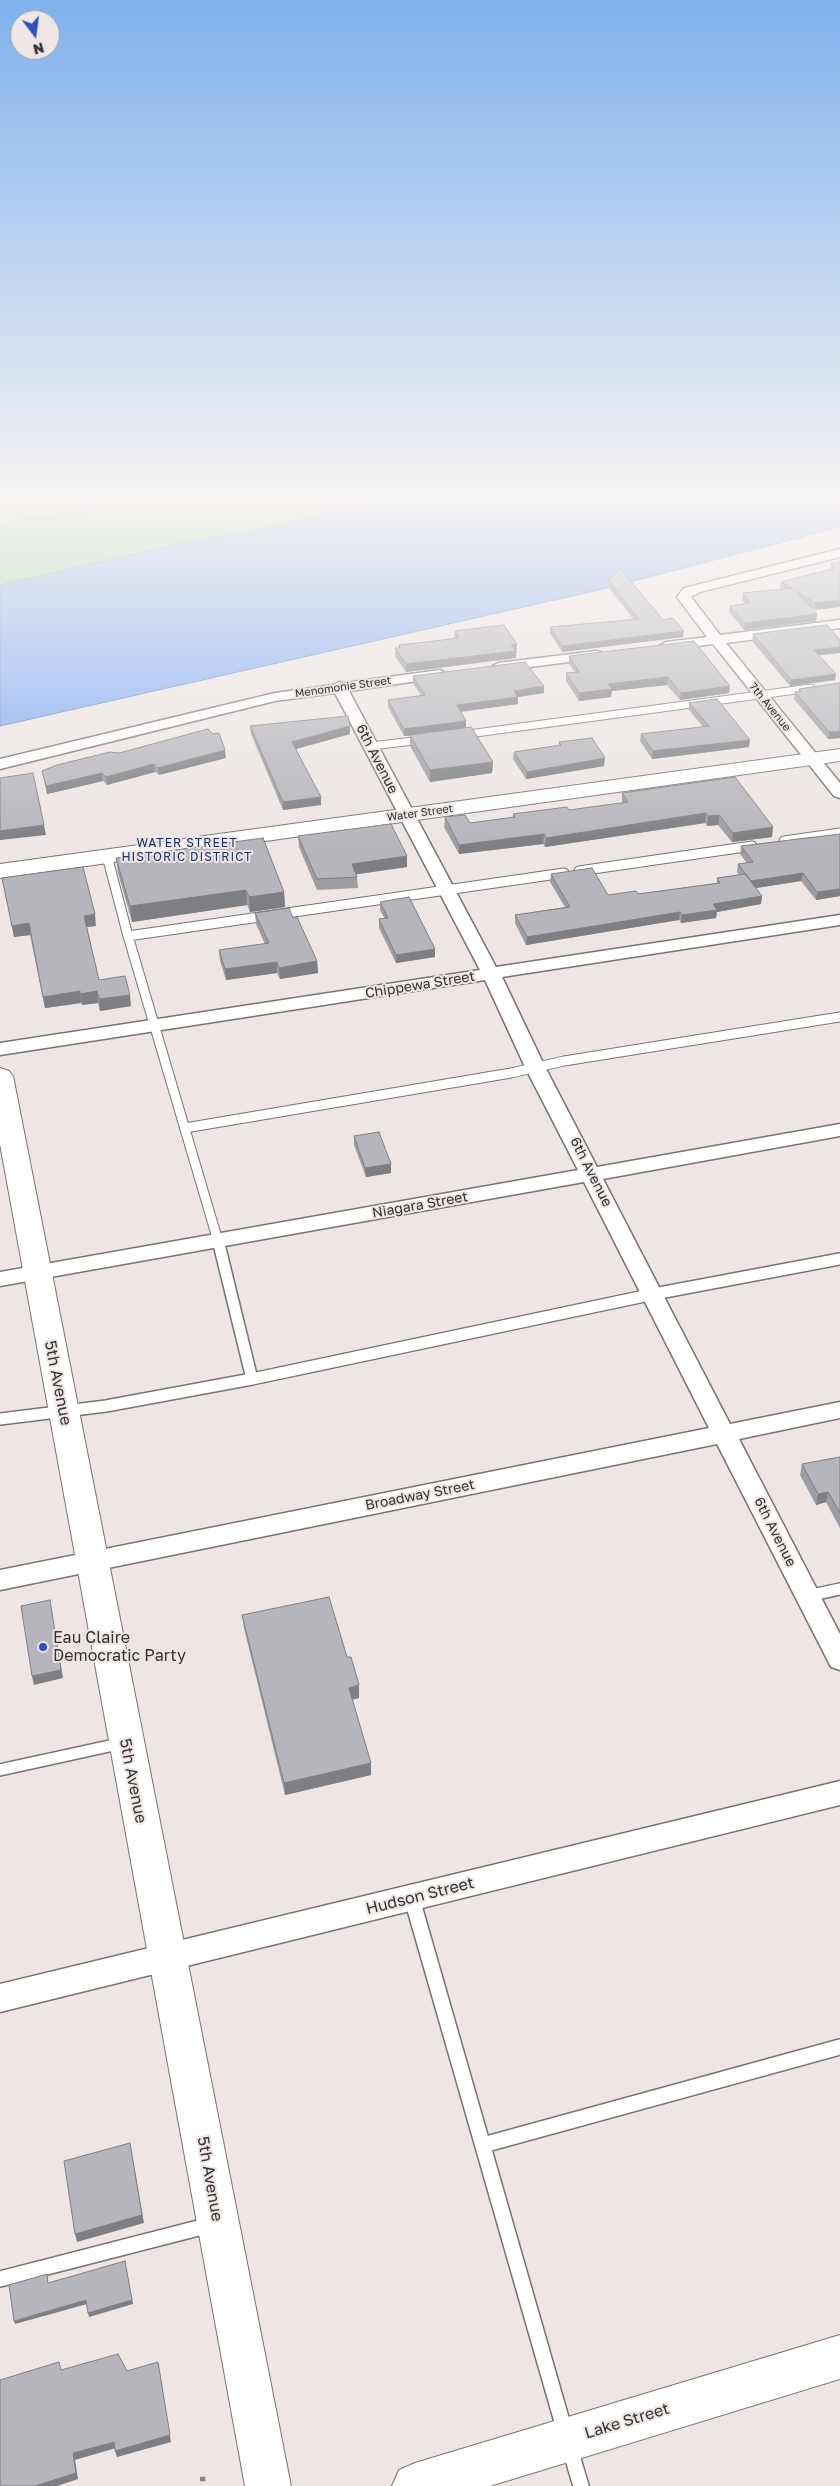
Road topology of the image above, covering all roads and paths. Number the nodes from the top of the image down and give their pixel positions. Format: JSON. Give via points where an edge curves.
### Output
{"nodes":[{"id":1,"x":699,"y":613,"type":"edge"},
{"id":2,"x":840,"y":624,"type":"edge"},
{"id":3,"x":718,"y":640,"type":"junction"},
{"id":4,"x":649,"y":648,"type":"edge"},
{"id":5,"x":611,"y":653,"type":"edge"},
{"id":6,"x":487,"y":668,"type":"edge"},
{"id":7,"x":458,"y":672,"type":"edge"},
{"id":8,"x":340,"y":686,"type":"junction"},
{"id":9,"x":823,"y":687,"type":"edge"},
{"id":10,"x":760,"y":696,"type":"junction"},
{"id":11,"x":449,"y":736,"type":"edge"},
{"id":12,"x":430,"y":739,"type":"edge"},
{"id":13,"x":371,"y":746,"type":"junction"},
{"id":14,"x":840,"y":755,"type":"edge"},
{"id":15,"x":812,"y":759,"type":"junction"},
{"id":16,"x":0,"y":764,"type":"edge"},
{"id":17,"x":840,"y":793,"type":"edge"},
{"id":18,"x":406,"y":815,"type":"junction"},
{"id":19,"x":840,"y":833,"type":"edge"},
{"id":20,"x":773,"y":843,"type":"edge"},
{"id":21,"x":763,"y":844,"type":"edge"},
{"id":22,"x":107,"y":856,"type":"junction"},
{"id":23,"x":0,"y":871,"type":"edge"},
{"id":24,"x":445,"y":890,"type":"junction"},
{"id":25,"x":840,"y":920,"type":"edge"},
{"id":26,"x":128,"y":936,"type":"junction"},
{"id":27,"x":491,"y":974,"type":"junction"},
{"id":28,"x":840,"y":1017,"type":"edge"},
{"id":29,"x":155,"y":1025,"type":"junction"},
{"id":30,"x":0,"y":1049,"type":"edge"},
{"id":31,"x":535,"y":1067,"type":"junction"},
{"id":32,"x":0,"y":1076,"type":"edge"},
{"id":33,"x":185,"y":1128,"type":"junction"},
{"id":34,"x":840,"y":1130,"type":"edge"},
{"id":35,"x":592,"y":1175,"type":"junction"},
{"id":36,"x":218,"y":1241,"type":"junction"},
{"id":37,"x":840,"y":1260,"type":"edge"},
{"id":38,"x":37,"y":1272,"type":"junction"},
{"id":39,"x":0,"y":1279,"type":"edge"},
{"id":40,"x":654,"y":1294,"type":"junction"},
{"id":41,"x":252,"y":1379,"type":"junction"},
{"id":42,"x":63,"y":1410,"type":"junction"},
{"id":43,"x":840,"y":1410,"type":"edge"},
{"id":44,"x":0,"y":1419,"type":"edge"},
{"id":45,"x":725,"y":1434,"type":"junction"},
{"id":46,"x":91,"y":1561,"type":"junction"},
{"id":47,"x":0,"y":1580,"type":"edge"},
{"id":48,"x":840,"y":1589,"type":"edge"},
{"id":49,"x":807,"y":1596,"type":"junction"},
{"id":50,"x":840,"y":1658,"type":"edge"},
{"id":51,"x":125,"y":1742,"type":"junction"},
{"id":52,"x":0,"y":1770,"type":"edge"},
{"id":53,"x":840,"y":1793,"type":"edge"},
{"id":54,"x":411,"y":1898,"type":"junction"},
{"id":55,"x":169,"y":1957,"type":"junction"},
{"id":56,"x":0,"y":1998,"type":"edge"},
{"id":57,"x":840,"y":2047,"type":"edge"},
{"id":58,"x":482,"y":2145,"type":"junction"},
{"id":59,"x":218,"y":2223,"type":"junction"},
{"id":60,"x":0,"y":2279,"type":"edge"},
{"id":61,"x":840,"y":2357,"type":"edge"},
{"id":62,"x":568,"y":2440,"type":"junction"},
{"id":63,"x":268,"y":2486,"type":"edge"},
{"id":64,"x":415,"y":2486,"type":"edge"},
{"id":65,"x":581,"y":2486,"type":"edge"}],
"edges":[{"from":1,"to":3,"type":"street","name":"7th Avenue"},
{"from":2,"to":3,"type":"street"},
{"from":3,"to":4,"type":"street"},
{"from":3,"to":10,"type":"street","name":"7th Avenue"},
{"from":5,"to":6,"type":"street"},
{"from":7,"to":8,"type":"street","name":"Menomonie Street"},
{"from":8,"to":13,"type":"street","name":"6th Avenue"},
{"from":8,"to":16,"type":"street","name":"Menomonie Street","via":[[275,697]]},
{"from":9,"to":10,"type":"lane"},
{"from":10,"to":11,"type":"lane"},
{"from":10,"to":15,"type":"street","name":"7th Avenue"},
{"from":12,"to":13,"type":"lane"},
{"from":13,"to":18,"type":"street","name":"6th Avenue"},
{"from":14,"to":15,"type":"main road","name":"Water Street"},
{"from":15,"to":17,"type":"street","name":"7th Avenue"},
{"from":15,"to":18,"type":"main road","name":"Water Street"},
{"from":18,"to":22,"type":"main road","name":"Water Street"},
{"from":18,"to":24,"type":"street","name":"6th Avenue"},
{"from":19,"to":20,"type":"lane"},
{"from":21,"to":24,"type":"lane"},
{"from":22,"to":23,"type":"main road","name":"Water Street"},
{"from":22,"to":26,"type":"lane"},
{"from":24,"to":26,"type":"lane"},
{"from":24,"to":27,"type":"street","name":"6th Avenue"},
{"from":25,"to":27,"type":"street","name":"Chippewa Street"},
{"from":26,"to":29,"type":"lane"},
{"from":27,"to":29,"type":"street","name":"Chippewa Street"},
{"from":27,"to":31,"type":"street","name":"6th Avenue"},
{"from":28,"to":31,"type":"lane"},
{"from":29,"to":30,"type":"street","name":"Chippewa Street"},
{"from":29,"to":33,"type":"lane"},
{"from":31,"to":33,"type":"lane"},
{"from":31,"to":35,"type":"street","name":"6th Avenue"},
{"from":32,"to":38,"type":"main road","name":"5th Avenue","via":[[11,1156]]},
{"from":33,"to":36,"type":"lane"},
{"from":34,"to":35,"type":"street","name":"Niagara Street"},
{"from":35,"to":36,"type":"street","name":"Niagara Street"},
{"from":35,"to":40,"type":"street","name":"6th Avenue"},
{"from":36,"to":38,"type":"street","name":"Niagara Street"},
{"from":36,"to":41,"type":"lane"},
{"from":37,"to":40,"type":"lane"},
{"from":38,"to":39,"type":"street","name":"Niagara Street"},
{"from":38,"to":42,"type":"main road","name":"5th Avenue"},
{"from":40,"to":41,"type":"lane"},
{"from":40,"to":45,"type":"street","name":"6th Avenue"},
{"from":41,"to":42,"type":"lane","via":[[106,1406]]},
{"from":42,"to":44,"type":"lane"},
{"from":42,"to":46,"type":"main road","name":"5th Avenue"},
{"from":43,"to":45,"type":"street","name":"Broadway Street"},
{"from":45,"to":46,"type":"street","name":"Broadway Street"},
{"from":45,"to":49,"type":"street","name":"6th Avenue"},
{"from":46,"to":47,"type":"street","name":"Broadway Street"},
{"from":46,"to":51,"type":"main road","name":"5th Avenue"},
{"from":48,"to":49,"type":"lane"},
{"from":49,"to":50,"type":"street","name":"6th Avenue"},
{"from":51,"to":52,"type":"lane"},
{"from":51,"to":55,"type":"main road","name":"5th Avenue"},
{"from":53,"to":54,"type":"street","name":"Hudson Street"},
{"from":54,"to":55,"type":"street","name":"Hudson Street"},
{"from":54,"to":58,"type":"lane"},
{"from":55,"to":56,"type":"street","name":"Hudson Street"},
{"from":55,"to":59,"type":"main road","name":"5th Avenue"},
{"from":57,"to":58,"type":"lane"},
{"from":58,"to":62,"type":"lane"},
{"from":59,"to":60,"type":"lane"},
{"from":59,"to":63,"type":"main road","name":"5th Avenue"},
{"from":61,"to":62,"type":"main road","name":"Lake Street"},
{"from":62,"to":64,"type":"main road","name":"Lake Street"},
{"from":62,"to":65,"type":"lane"}]}
